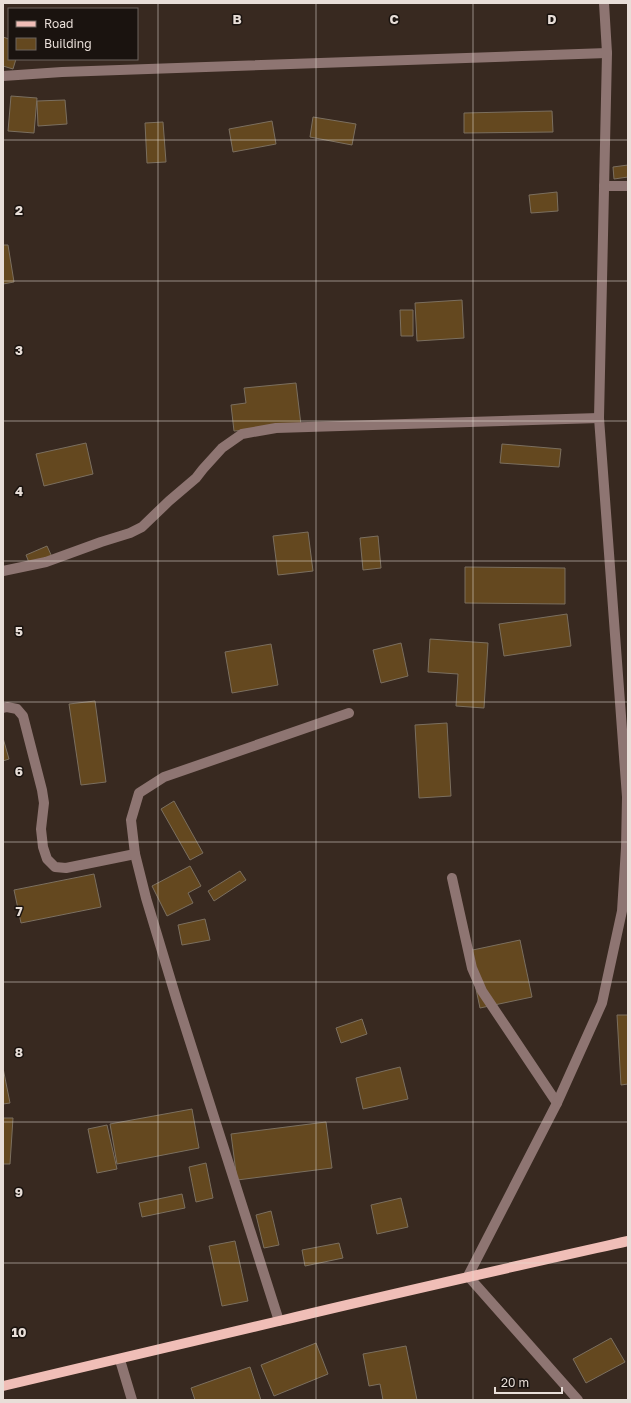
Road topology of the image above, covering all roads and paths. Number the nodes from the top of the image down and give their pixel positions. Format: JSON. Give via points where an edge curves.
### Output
{"nodes":[{"id":1,"x":604,"y":3,"type":"edge"},
{"id":2,"x":607,"y":53,"type":"junction"},
{"id":3,"x":3,"y":76,"type":"edge"},
{"id":4,"x":604,"y":186,"type":"junction"},
{"id":5,"x":628,"y":186,"type":"edge"},
{"id":6,"x":599,"y":418,"type":"junction"},
{"id":7,"x":3,"y":571,"type":"edge"},
{"id":8,"x":3,"y":708,"type":"edge"},
{"id":9,"x":349,"y":713,"type":"dead end"},
{"id":10,"x":135,"y":854,"type":"junction"},
{"id":11,"x":452,"y":878,"type":"dead end"},
{"id":12,"x":556,"y":1103,"type":"junction"},
{"id":13,"x":628,"y":1241,"type":"edge"},
{"id":14,"x":468,"y":1276,"type":"junction"},
{"id":15,"x":279,"y":1321,"type":"junction"},
{"id":16,"x":120,"y":1360,"type":"junction"},
{"id":17,"x":3,"y":1386,"type":"edge"},
{"id":18,"x":132,"y":1400,"type":"edge"},
{"id":19,"x":578,"y":1400,"type":"edge"}],
"edges":[{"from":1,"to":2,"type":"street"},
{"from":2,"to":3,"type":"street"},
{"from":2,"to":4,"type":"street"},
{"from":4,"to":5,"type":"street"},
{"from":4,"to":6,"type":"street"},
{"from":6,"to":7,"type":"street","via":[[276,428],[242,434],[222,448],[196,478],[142,527],[46,562]]},
{"from":6,"to":12,"type":"street","via":[[627,797],[622,911],[602,1003]]},
{"from":8,"to":10,"type":"street","via":[[17,709],[22,716],[42,790],[44,803],[41,829],[47,859],[55,867],[66,868]]},
{"from":9,"to":10,"type":"street","via":[[164,777],[139,793],[131,820]]},
{"from":10,"to":15,"type":"street","via":[[176,1001]]},
{"from":11,"to":12,"type":"street","via":[[472,968],[480,985]]},
{"from":12,"to":14,"type":"street"},
{"from":13,"to":14,"type":"main road"},
{"from":14,"to":15,"type":"main road"},
{"from":14,"to":19,"type":"street"},
{"from":15,"to":16,"type":"main road"},
{"from":16,"to":17,"type":"main road"},
{"from":16,"to":18,"type":"street"}]}
